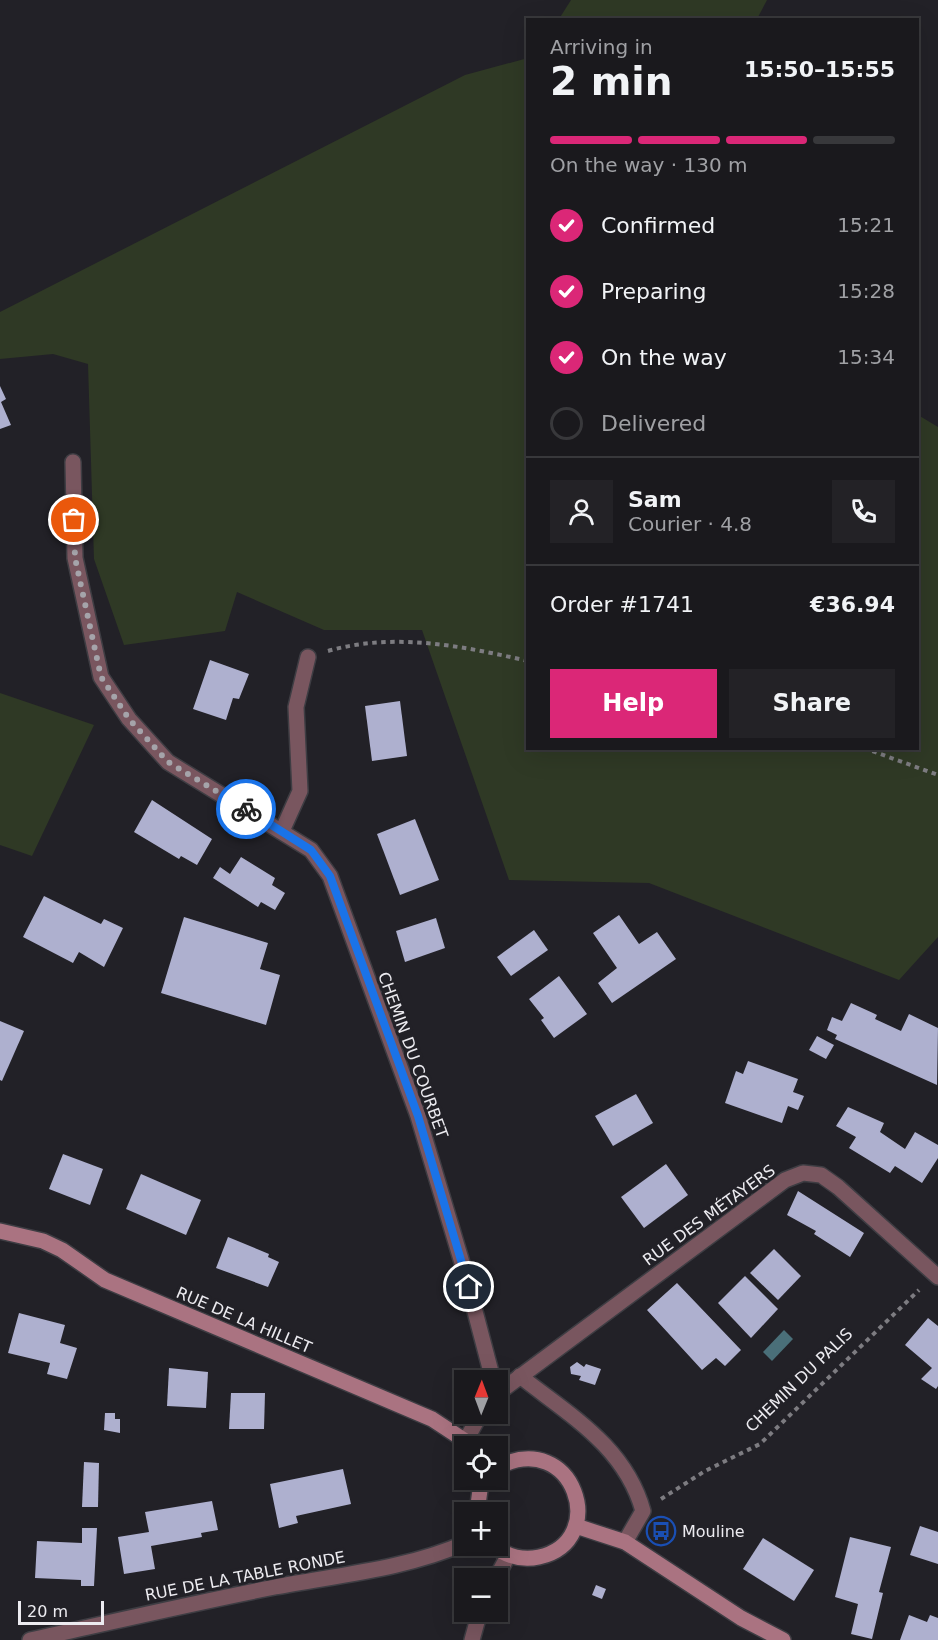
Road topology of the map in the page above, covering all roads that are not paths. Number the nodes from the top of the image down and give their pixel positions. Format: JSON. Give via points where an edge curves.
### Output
{"nodes":[{"id":1,"x":73,"y":462,"type":"dead end"},
{"id":2,"x":308,"y":657,"type":"road end"},
{"id":3,"x":282,"y":831,"type":"junction"},
{"id":4,"x":0,"y":1231,"type":"edge"},
{"id":5,"x":937,"y":1276,"type":"edge"},
{"id":6,"x":490,"y":1370,"type":"edge"},
{"id":7,"x":520,"y":1376,"type":"junction"},
{"id":8,"x":508,"y":1381,"type":"edge"},
{"id":9,"x":459,"y":1436,"type":"edge"},
{"id":10,"x":508,"y":1462,"type":"edge"},
{"id":11,"x":576,"y":1526,"type":"junction"},
{"id":12,"x":625,"y":1542,"type":"junction"},
{"id":13,"x":454,"y":1548,"type":"edge"},
{"id":14,"x":508,"y":1556,"type":"joint"},
{"id":15,"x":501,"y":1568,"type":"edge"},
{"id":16,"x":477,"y":1622,"type":"edge"},
{"id":17,"x":775,"y":1638,"type":"edge"},
{"id":18,"x":30,"y":1640,"type":"edge"},
{"id":19,"x":472,"y":1640,"type":"edge"}],
"edges":[{"from":1,"to":3,"type":"street","name":"CHEMIN DU COURBET","via":[[75,558],[101,677],[129,719],[168,762]]},
{"from":2,"to":3,"type":"street","via":[[296,706],[300,791]]},
{"from":3,"to":6,"type":"street","name":"CHEMIN DU COURBET","via":[[311,850],[330,876],[418,1116]]},
{"from":4,"to":9,"type":"street","name":"RUE DE LA HILLET","via":[[43,1241],[105,1280],[432,1419]]},
{"from":5,"to":7,"type":"street","name":"RUE DES MÉTAYERS","via":[[838,1187],[821,1175],[804,1173],[786,1180],[728,1221]]},
{"from":7,"to":8,"type":"street","name":"RUE DES MÉTAYERS"},
{"from":7,"to":12,"type":"street","via":[[606,1444],[637,1488],[643,1511]]},
{"from":10,"to":11,"type":"street","via":[[527,1457],[558,1468],[576,1494]]},
{"from":11,"to":12,"type":"street"},
{"from":11,"to":14,"type":"street","via":[[565,1543],[548,1555],[529,1559]]},
{"from":12,"to":17,"type":"street"},
{"from":13,"to":18,"type":"street","name":"RUE DE LA TABLE RONDE","via":[[406,1562]]},
{"from":14,"to":15,"type":"street"},
{"from":16,"to":19,"type":"street"}]}
